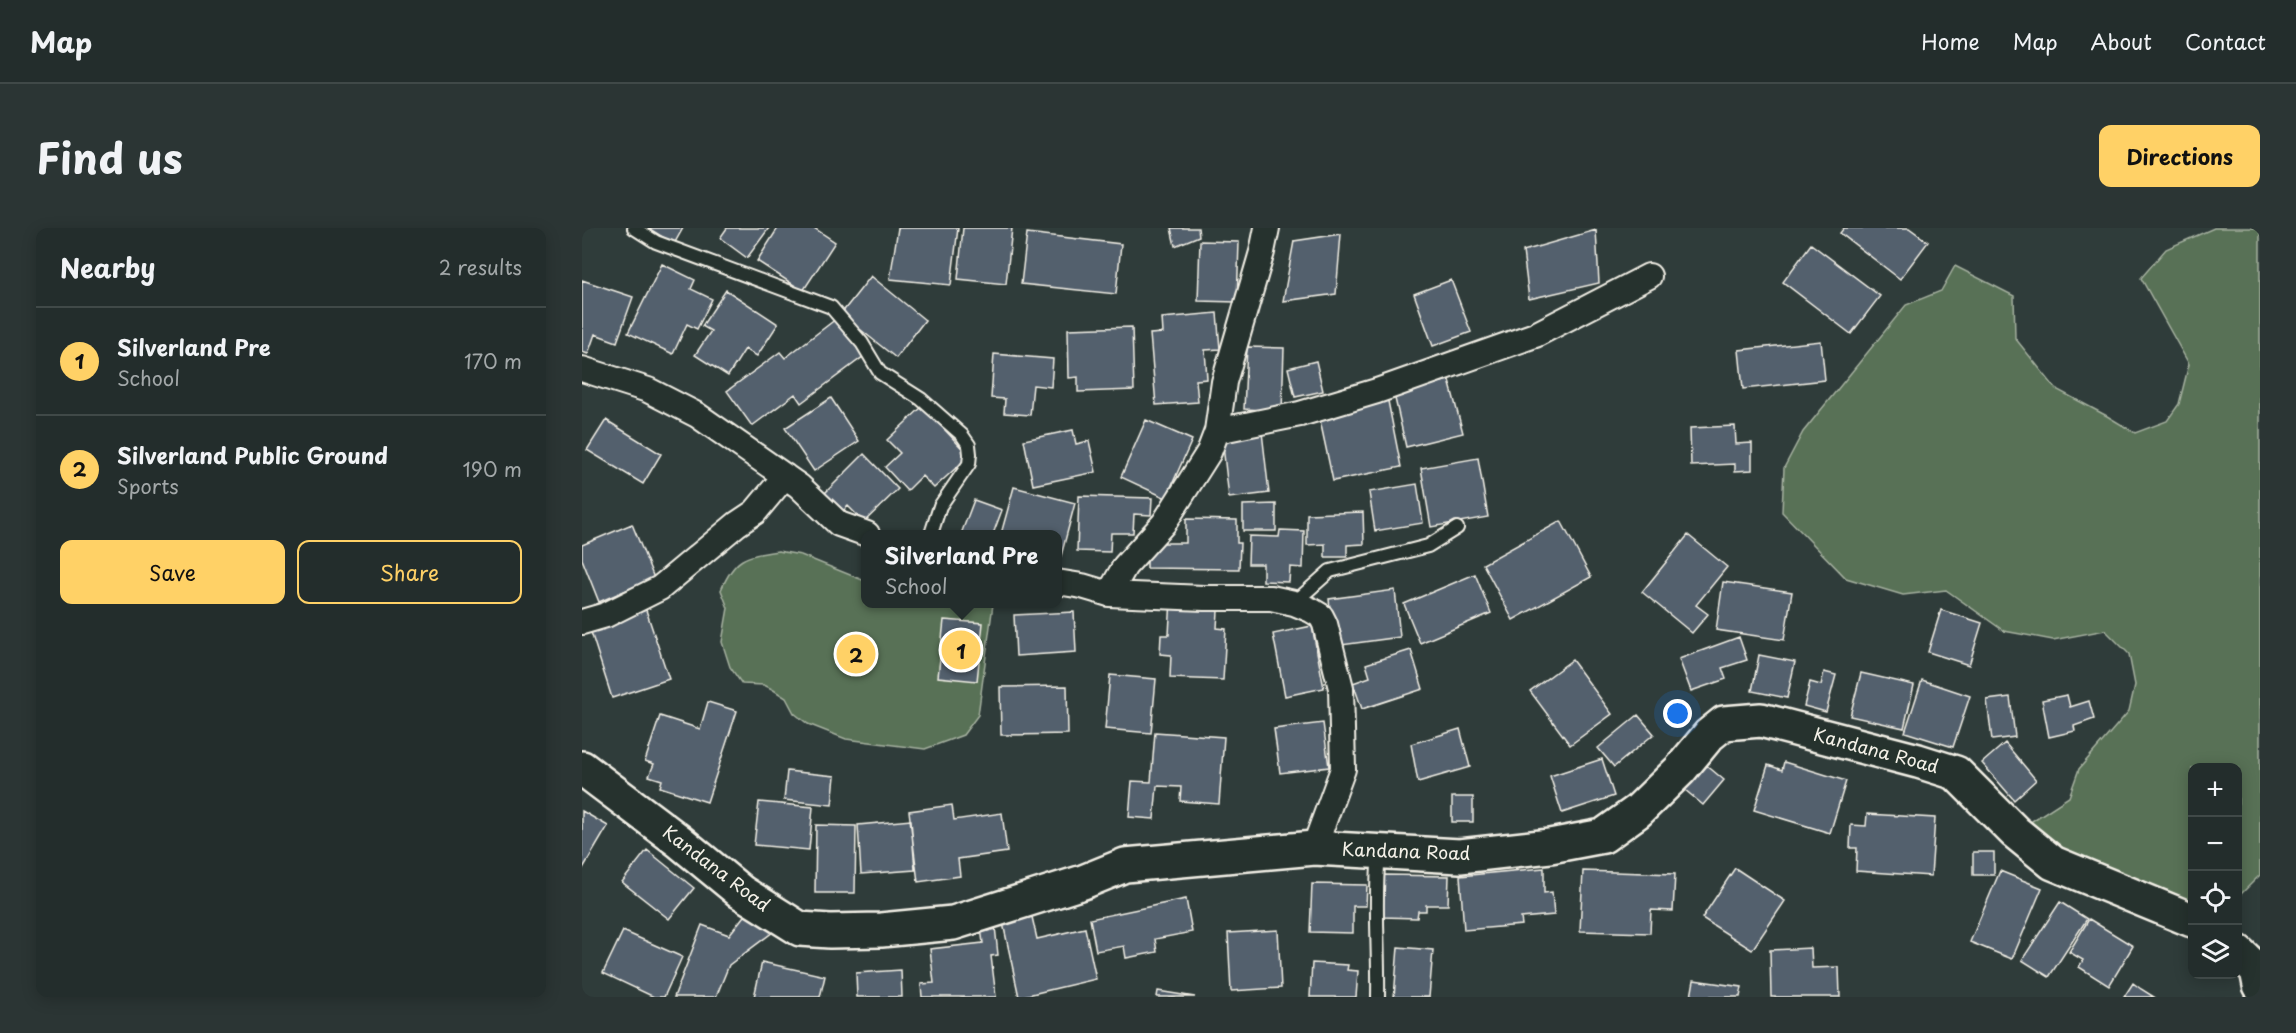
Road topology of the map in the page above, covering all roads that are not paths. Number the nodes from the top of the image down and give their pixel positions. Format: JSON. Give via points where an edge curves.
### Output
{"nodes":[{"id":1,"x":634,"y":228,"type":"edge"},
{"id":2,"x":1267,"y":228,"type":"edge"},
{"id":3,"x":1649,"y":276,"type":"dead end"},
{"id":4,"x":582,"y":369,"type":"edge"},
{"id":5,"x":1217,"y":431,"type":"junction"},
{"id":6,"x":785,"y":476,"type":"junction"},
{"id":7,"x":1456,"y":528,"type":"dead end"},
{"id":8,"x":932,"y":530,"type":"edge"},
{"id":9,"x":861,"y":532,"type":"edge"},
{"id":10,"x":1062,"y":583,"type":"edge"},
{"id":11,"x":1109,"y":594,"type":"junction"},
{"id":12,"x":1294,"y":603,"type":"junction"},
{"id":13,"x":582,"y":622,"type":"edge"},
{"id":14,"x":582,"y":768,"type":"edge"},
{"id":15,"x":1314,"y":848,"type":"junction"},
{"id":16,"x":1380,"y":852,"type":"junction"},
{"id":17,"x":2188,"y":918,"type":"edge"},
{"id":18,"x":2242,"y":956,"type":"edge"},
{"id":19,"x":2260,"y":985,"type":"edge"},
{"id":20,"x":1378,"y":997,"type":"edge"}],
"edges":[{"from":1,"to":8,"type":"lane","via":[[666,245],[831,307],[862,343],[880,373],[921,399],[962,435],[969,445],[969,464],[940,506]]},
{"from":2,"to":5,"type":"street","via":[[1224,382]]},
{"from":3,"to":5,"type":"street","via":[[1535,335],[1377,392],[1300,414]]},
{"from":4,"to":6,"type":"street","via":[[648,390],[697,415]]},
{"from":5,"to":11,"type":"street","via":[[1209,452],[1164,524],[1125,566]]},
{"from":6,"to":9,"type":"street","via":[[839,524]]},
{"from":6,"to":13,"type":"street","via":[[755,512],[660,588],[606,615]]},
{"from":7,"to":12,"type":"lane","via":[[1428,546],[1330,571]]},
{"from":10,"to":11,"type":"street"},
{"from":11,"to":12,"type":"street","via":[[1271,598]]},
{"from":12,"to":15,"type":"street","via":[[1321,616],[1341,688],[1342,769]]},
{"from":14,"to":15,"type":"street","name":"Kandana Road","via":[[741,892],[800,929],[881,930],[953,923],[1125,865]]},
{"from":15,"to":16,"type":"street","name":"Kandana Road"},
{"from":16,"to":17,"type":"street","name":"Kandana Road","via":[[1460,856],[1603,836],[1638,811],[1724,723],[1761,720],[1956,773],[2014,832],[2053,863]]},
{"from":16,"to":20,"type":"lane","via":[[1376,923]]},
{"from":18,"to":19,"type":"street","via":[[2257,970]]}]}
